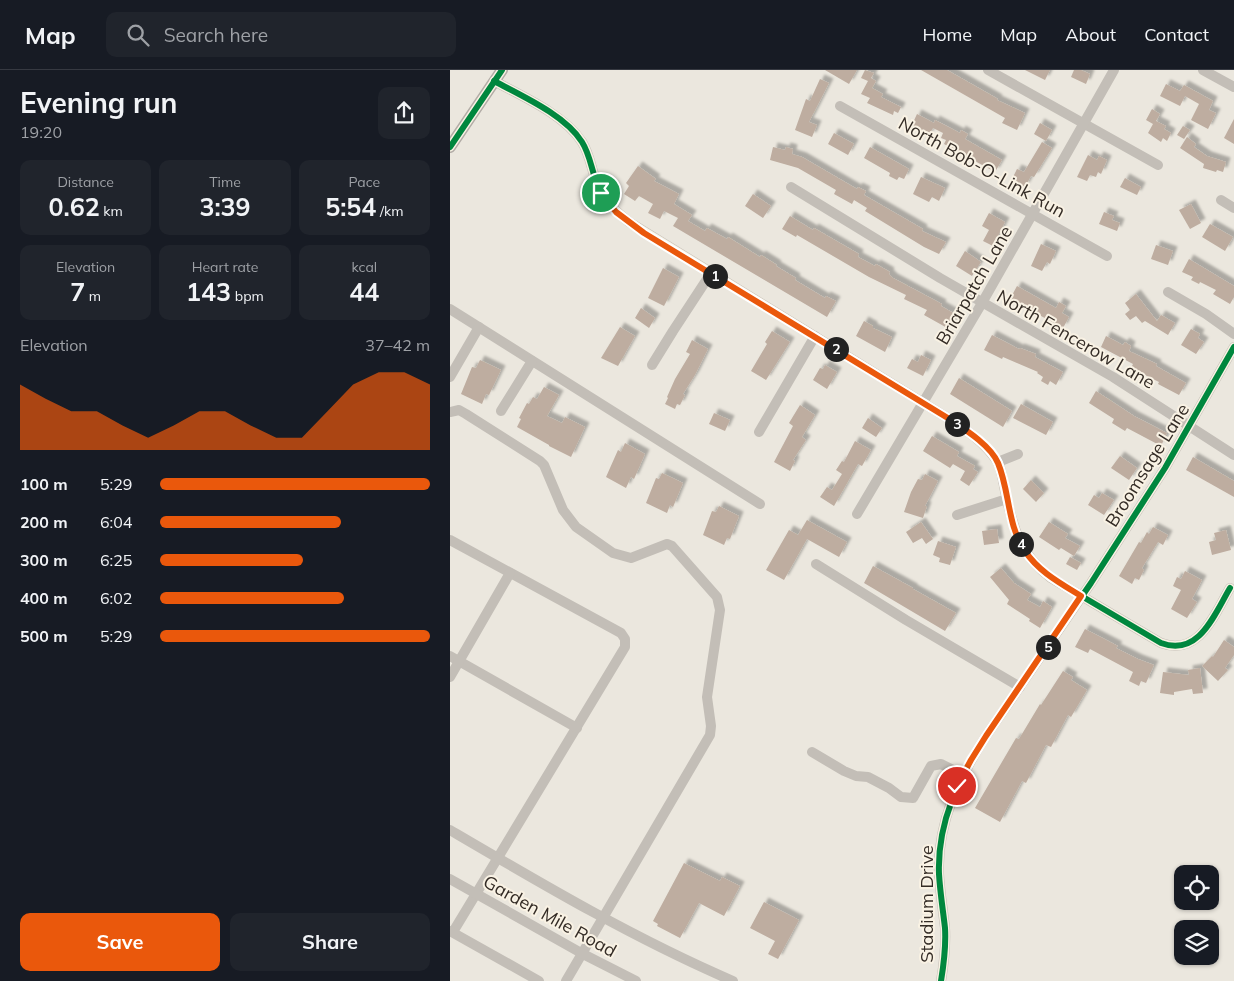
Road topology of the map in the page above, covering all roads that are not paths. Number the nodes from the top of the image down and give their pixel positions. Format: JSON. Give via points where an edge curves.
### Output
{"nodes":[{"id":1,"x":502,"y":70,"type":"edge"},
{"id":2,"x":988,"y":70,"type":"edge"},
{"id":3,"x":1114,"y":70,"type":"edge"},
{"id":4,"x":1203,"y":70,"type":"edge"},
{"id":5,"x":494,"y":81,"type":"junction"},
{"id":6,"x":1234,"y":87,"type":"edge"},
{"id":7,"x":840,"y":106,"type":"dead end"},
{"id":8,"x":1084,"y":124,"type":"junction"},
{"id":9,"x":450,"y":147,"type":"edge"},
{"id":10,"x":1158,"y":165,"type":"dead end"},
{"id":11,"x":791,"y":187,"type":"dead end"},
{"id":12,"x":1220,"y":200,"type":"dead end"},
{"id":13,"x":1234,"y":208,"type":"edge"},
{"id":14,"x":1033,"y":214,"type":"junction"},
{"id":15,"x":1107,"y":256,"type":"dead end"},
{"id":16,"x":710,"y":274,"type":"junction"},
{"id":17,"x":1168,"y":292,"type":"dead end"},
{"id":18,"x":982,"y":303,"type":"junction"},
{"id":19,"x":450,"y":309,"type":"edge"},
{"id":20,"x":479,"y":327,"type":"junction"},
{"id":21,"x":1234,"y":334,"type":"edge"},
{"id":22,"x":815,"y":336,"type":"junction"},
{"id":23,"x":1234,"y":347,"type":"edge"},
{"id":24,"x":532,"y":361,"type":"junction"},
{"id":25,"x":652,"y":365,"type":"dead end"},
{"id":26,"x":450,"y":377,"type":"edge"},
{"id":27,"x":923,"y":403,"type":"junction"},
{"id":28,"x":501,"y":411,"type":"dead end"},
{"id":29,"x":450,"y":412,"type":"edge"},
{"id":30,"x":1190,"y":427,"type":"junction"},
{"id":31,"x":759,"y":432,"type":"dead end"},
{"id":32,"x":1018,"y":454,"type":"dead end"},
{"id":33,"x":1234,"y":455,"type":"edge"},
{"id":34,"x":998,"y":462,"type":"junction"},
{"id":35,"x":1007,"y":499,"type":"junction"},
{"id":36,"x":760,"y":504,"type":"dead end"},
{"id":37,"x":857,"y":514,"type":"dead end"},
{"id":38,"x":957,"y":515,"type":"dead end"},
{"id":39,"x":450,"y":540,"type":"edge"},
{"id":40,"x":816,"y":564,"type":"dead end"},
{"id":41,"x":510,"y":573,"type":"junction"},
{"id":42,"x":1230,"y":588,"type":"dead end"},
{"id":43,"x":1081,"y":596,"type":"junction"},
{"id":44,"x":455,"y":658,"type":"edge"},
{"id":45,"x":450,"y":677,"type":"edge"},
{"id":46,"x":1020,"y":687,"type":"junction"},
{"id":47,"x":577,"y":728,"type":"junction"},
{"id":48,"x":812,"y":752,"type":"dead end"},
{"id":49,"x":963,"y":776,"type":"junction"},
{"id":50,"x":450,"y":830,"type":"edge"},
{"id":51,"x":498,"y":858,"type":"junction"},
{"id":52,"x":450,"y":879,"type":"edge"},
{"id":53,"x":476,"y":893,"type":"junction"},
{"id":54,"x":604,"y":917,"type":"junction"},
{"id":55,"x":452,"y":931,"type":"edge"},
{"id":56,"x":583,"y":954,"type":"junction"},
{"id":57,"x":539,"y":981,"type":"edge"},
{"id":58,"x":566,"y":981,"type":"edge"},
{"id":59,"x":636,"y":981,"type":"edge"},
{"id":60,"x":733,"y":981,"type":"edge"},
{"id":61,"x":941,"y":981,"type":"edge"}],
"edges":[{"from":1,"to":5,"type":"main road"},
{"from":2,"to":8,"type":"street"},
{"from":3,"to":8,"type":"street","name":"Briarpatch Lane"},
{"from":4,"to":6,"type":"street"},
{"from":5,"to":9,"type":"main road"},
{"from":5,"to":16,"type":"street","via":[[562,121],[578,136],[601,193],[616,212]]},
{"from":7,"to":14,"type":"street","name":"North Bob-O-Link Run"},
{"from":8,"to":10,"type":"street"},
{"from":8,"to":14,"type":"street","name":"Briarpatch Lane"},
{"from":11,"to":18,"type":"street","name":"North Fencerow Lane"},
{"from":12,"to":13,"type":"street"},
{"from":14,"to":15,"type":"street","name":"North Bob-O-Link Run"},
{"from":14,"to":18,"type":"street","name":"Briarpatch Lane"},
{"from":16,"to":22,"type":"street"},
{"from":16,"to":25,"type":"street"},
{"from":17,"to":21,"type":"street"},
{"from":18,"to":27,"type":"street","name":"Briarpatch Lane"},
{"from":18,"to":30,"type":"street","name":"North Fencerow Lane","via":[[1113,377]]},
{"from":19,"to":20,"type":"street"},
{"from":20,"to":24,"type":"street"},
{"from":20,"to":26,"type":"street"},
{"from":22,"to":27,"type":"street"},
{"from":22,"to":31,"type":"street"},
{"from":23,"to":30,"type":"street","name":"Broomsage Lane"},
{"from":24,"to":28,"type":"street"},
{"from":24,"to":36,"type":"street"},
{"from":27,"to":34,"type":"street","via":[[974,436]]},
{"from":27,"to":37,"type":"street","name":"Briarpatch Lane"},
{"from":29,"to":54,"type":"street","via":[[459,410],[540,461],[563,510],[576,527],[613,553],[631,558],[666,544],[672,546],[717,597],[720,610],[707,697],[710,735]]},
{"from":30,"to":33,"type":"street","name":"North Fencerow Lane"},
{"from":30,"to":43,"type":"street","name":"Broomsage Lane"},
{"from":32,"to":34,"type":"street"},
{"from":34,"to":35,"type":"street"},
{"from":35,"to":38,"type":"street"},
{"from":35,"to":43,"type":"street","via":[[1015,532],[1024,550],[1043,572]]},
{"from":39,"to":41,"type":"street"},
{"from":40,"to":46,"type":"street"},
{"from":41,"to":44,"type":"street"},
{"from":41,"to":47,"type":"street","via":[[621,633],[626,640],[625,647]]},
{"from":42,"to":43,"type":"street","via":[[1200,636],[1191,643],[1176,647],[1161,643]]},
{"from":43,"to":46,"type":"street","name":"Stadium Drive"},
{"from":44,"to":45,"type":"street"},
{"from":44,"to":47,"type":"street"},
{"from":46,"to":49,"type":"street","name":"Stadium Drive"},
{"from":47,"to":51,"type":"street"},
{"from":48,"to":49,"type":"street","via":[[844,771],[868,777],[901,797],[913,798],[931,766],[941,764]]},
{"from":49,"to":61,"type":"street","name":"Stadium Drive","via":[[947,814],[941,843],[939,873],[945,942]]},
{"from":50,"to":51,"type":"street"},
{"from":51,"to":53,"type":"street"},
{"from":51,"to":54,"type":"street"},
{"from":52,"to":53,"type":"street","name":"Garden Mile Road"},
{"from":53,"to":55,"type":"street"},
{"from":53,"to":56,"type":"street","name":"Garden Mile Road"},
{"from":54,"to":56,"type":"street"},
{"from":54,"to":60,"type":"street"},
{"from":55,"to":57,"type":"street"},
{"from":56,"to":58,"type":"street"},
{"from":56,"to":59,"type":"street","name":"Garden Mile Road"}]}
